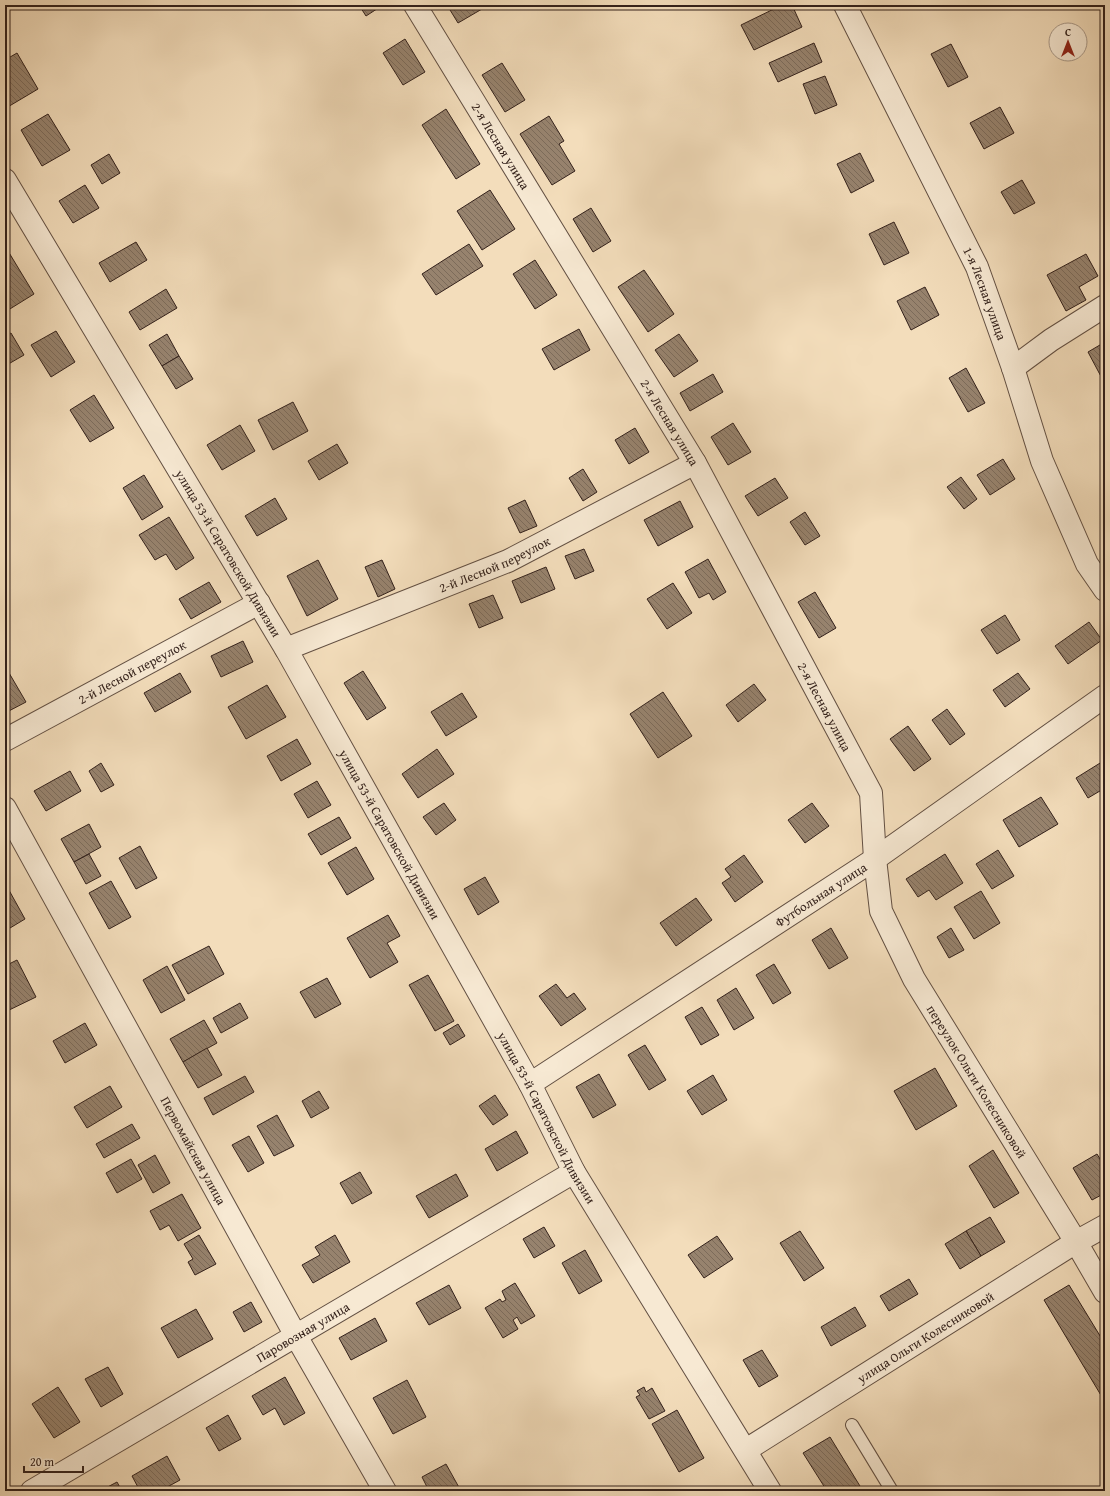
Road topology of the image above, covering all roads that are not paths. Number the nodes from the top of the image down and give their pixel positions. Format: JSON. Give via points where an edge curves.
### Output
{"nodes":[{"id":1,"x":415,"y":5,"type":"edge"},
{"id":2,"x":845,"y":5,"type":"edge"},
{"id":3,"x":5,"y":180,"type":"edge"},
{"id":4,"x":1105,"y":306,"type":"edge"},
{"id":5,"x":1013,"y":368,"type":"junction"},
{"id":6,"x":695,"y":463,"type":"junction"},
{"id":7,"x":1105,"y":590,"type":"edge"},
{"id":8,"x":259,"y":603,"type":"junction"},
{"id":9,"x":286,"y":649,"type":"junction"},
{"id":10,"x":1105,"y":696,"type":"edge"},
{"id":11,"x":5,"y":740,"type":"edge"},
{"id":12,"x":5,"y":808,"type":"edge"},
{"id":13,"x":875,"y":859,"type":"junction"},
{"id":14,"x":530,"y":1084,"type":"junction"},
{"id":15,"x":574,"y":1172,"type":"junction"},
{"id":16,"x":1105,"y":1226,"type":"edge"},
{"id":17,"x":1076,"y":1242,"type":"junction"},
{"id":18,"x":1105,"y":1292,"type":"edge"},
{"id":19,"x":296,"y":1336,"type":"junction"},
{"id":20,"x":852,"y":1425,"type":"dead end"},
{"id":21,"x":746,"y":1450,"type":"junction"},
{"id":22,"x":32,"y":1491,"type":"edge"},
{"id":23,"x":385,"y":1491,"type":"edge"},
{"id":24,"x":770,"y":1491,"type":"edge"},
{"id":25,"x":892,"y":1491,"type":"edge"}],
"edges":[{"from":1,"to":6,"type":"street","name":"2-я Лесная улица"},
{"from":2,"to":5,"type":"street","name":"1-я Лесная улица","via":[[977,267]]},
{"from":3,"to":8,"type":"street","name":"улица 53-й Саратовской Дивизии"},
{"from":4,"to":5,"type":"street","via":[[1050,340]]},
{"from":5,"to":7,"type":"street","name":"1-я Лесная улица","via":[[1042,461],[1087,564]]},
{"from":6,"to":9,"type":"street","name":"2-й Лесной переулок","via":[[508,561]]},
{"from":6,"to":13,"type":"street","name":"2-я Лесная улица","via":[[871,793]]},
{"from":8,"to":9,"type":"street","name":"улица 53-й Саратовской Дивизии"},
{"from":8,"to":11,"type":"street","name":"2-й Лесной переулок"},
{"from":9,"to":14,"type":"street","name":"улица 53-й Саратовской Дивизии"},
{"from":10,"to":13,"type":"street","name":"Футбольная улица"},
{"from":12,"to":19,"type":"street","name":"Первомайская улица"},
{"from":13,"to":14,"type":"street","name":"Футбольная улица"},
{"from":13,"to":17,"type":"street","name":"переулок Ольги Колесниковой","via":[[881,911],[914,978]]},
{"from":14,"to":15,"type":"street","name":"улица 53-й Саратовской Дивизии"},
{"from":15,"to":19,"type":"street","name":"Паровозная улица"},
{"from":15,"to":21,"type":"street","name":"улица 53-й Саратовской Дивизии"},
{"from":16,"to":17,"type":"street","name":"улица Ольги Колесниковой"},
{"from":17,"to":18,"type":"street","name":"переулок Ольги Колесниковой"},
{"from":17,"to":21,"type":"street","name":"улица Ольги Колесниковой"},
{"from":19,"to":22,"type":"street","name":"Паровозная улица"},
{"from":19,"to":23,"type":"street","name":"Первомайская улица"},
{"from":20,"to":25,"type":"lane"},
{"from":21,"to":24,"type":"street","name":"улица 53-й Саратовской Дивизии"}]}
